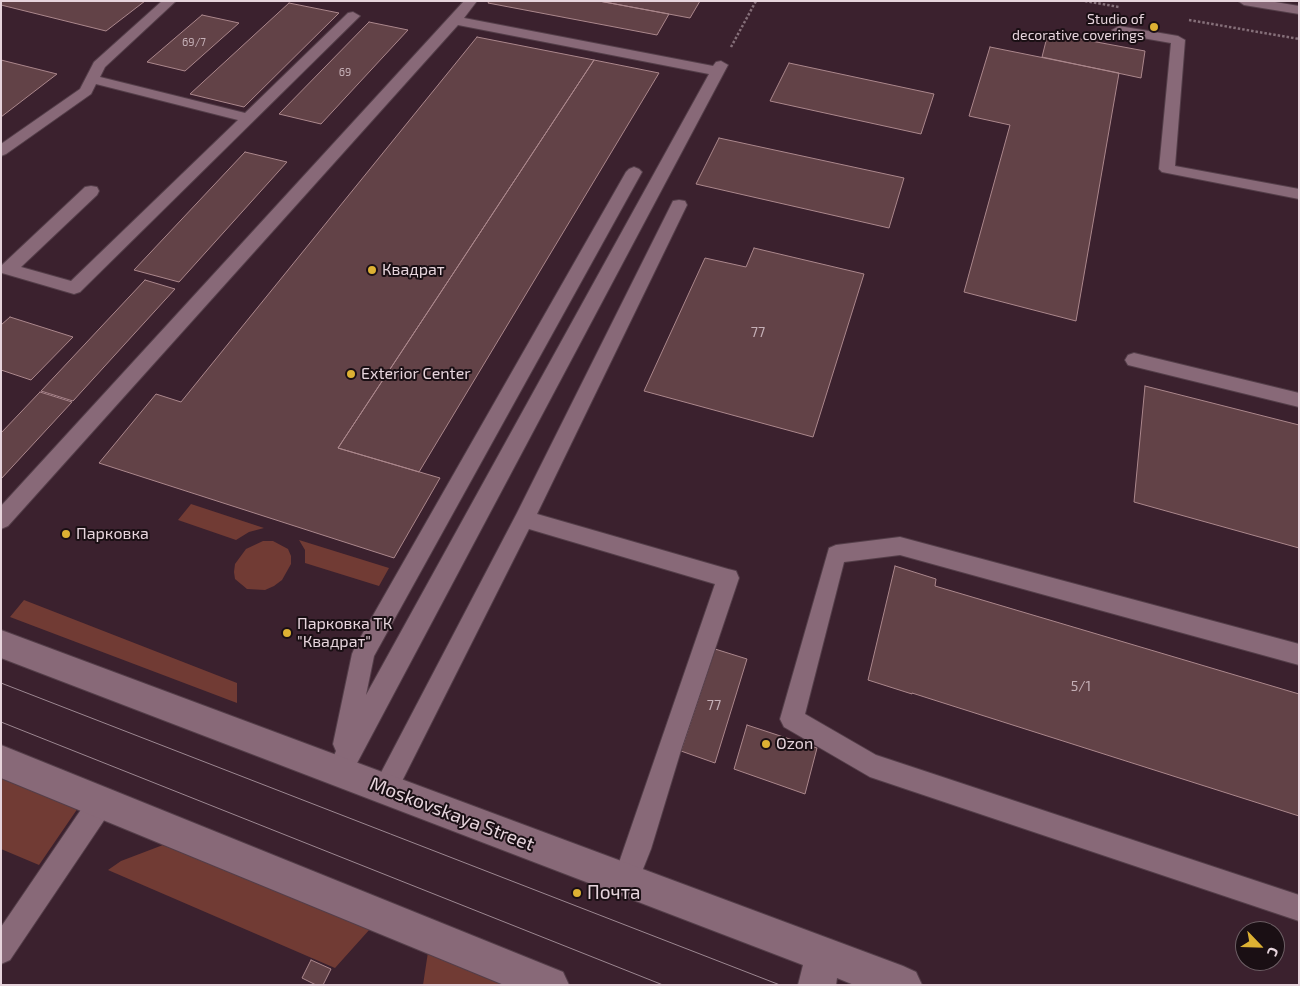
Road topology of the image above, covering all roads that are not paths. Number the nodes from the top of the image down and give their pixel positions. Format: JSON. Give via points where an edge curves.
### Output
{"nodes":[{"id":1,"x":170,"y":1,"type":"edge"},
{"id":2,"x":471,"y":1,"type":"edge"},
{"id":3,"x":1244,"y":1,"type":"edge"},
{"id":4,"x":1299,"y":10,"type":"edge"},
{"id":5,"x":353,"y":16,"type":"dead end"},
{"id":6,"x":455,"y":20,"type":"junction"},
{"id":7,"x":1119,"y":30,"type":"dead end"},
{"id":8,"x":92,"y":79,"type":"junction"},
{"id":9,"x":248,"y":118,"type":"junction"},
{"id":10,"x":1,"y":151,"type":"edge"},
{"id":11,"x":634,"y":172,"type":"dead end"},
{"id":12,"x":91,"y":191,"type":"dead end"},
{"id":13,"x":1299,"y":194,"type":"edge"},
{"id":14,"x":679,"y":205,"type":"dead end"},
{"id":15,"x":5,"y":268,"type":"edge"},
{"id":16,"x":1134,"y":360,"type":"dead end"},
{"id":17,"x":1299,"y":400,"type":"edge"},
{"id":18,"x":524,"y":519,"type":"junction"},
{"id":19,"x":1,"y":520,"type":"edge"},
{"id":20,"x":1,"y":644,"type":"edge"},
{"id":21,"x":1299,"y":654,"type":"edge"},
{"id":22,"x":1,"y":761,"type":"edge"},
{"id":23,"x":339,"y":771,"type":"junction"},
{"id":24,"x":385,"y":788,"type":"junction"},
{"id":25,"x":102,"y":802,"type":"junction"},
{"id":26,"x":626,"y":880,"type":"junction"},
{"id":27,"x":1299,"y":908,"type":"edge"},
{"id":28,"x":1,"y":951,"type":"edge"},
{"id":29,"x":821,"y":970,"type":"edge"},
{"id":30,"x":550,"y":985,"type":"edge"},
{"id":31,"x":903,"y":985,"type":"edge"}],
"edges":[{"from":1,"to":8,"type":"lane","via":[[99,65]]},
{"from":2,"to":6,"type":"lane"},
{"from":3,"to":4,"type":"lane"},
{"from":5,"to":9,"type":"lane"},
{"from":6,"to":19,"type":"lane"},
{"from":6,"to":23,"type":"lane","via":[[719,68]]},
{"from":7,"to":13,"type":"lane","via":[[1178,40],[1167,169]]},
{"from":8,"to":9,"type":"lane"},
{"from":8,"to":10,"type":"lane","via":[[86,91]]},
{"from":9,"to":15,"type":"lane","via":[[74,288]]},
{"from":11,"to":23,"type":"lane","via":[[363,654]]},
{"from":12,"to":15,"type":"lane"},
{"from":14,"to":18,"type":"lane"},
{"from":16,"to":17,"type":"lane"},
{"from":18,"to":24,"type":"lane"},
{"from":18,"to":26,"type":"lane","via":[[728,578]]},
{"from":20,"to":23,"type":"street","name":"Moskovskaya Street"},
{"from":21,"to":27,"type":"lane","via":[[900,546],[836,554],[792,719],[870,765]]},
{"from":22,"to":25,"type":"street"},
{"from":23,"to":24,"type":"street","name":"Moskovskaya Street"},
{"from":24,"to":26,"type":"street","name":"Moskovskaya Street"},
{"from":25,"to":28,"type":"lane"},
{"from":25,"to":30,"type":"street"},
{"from":26,"to":29,"type":"street","name":"Moskovskaya Street"},
{"from":29,"to":31,"type":"street","name":"Moskovskaya Street"}]}
